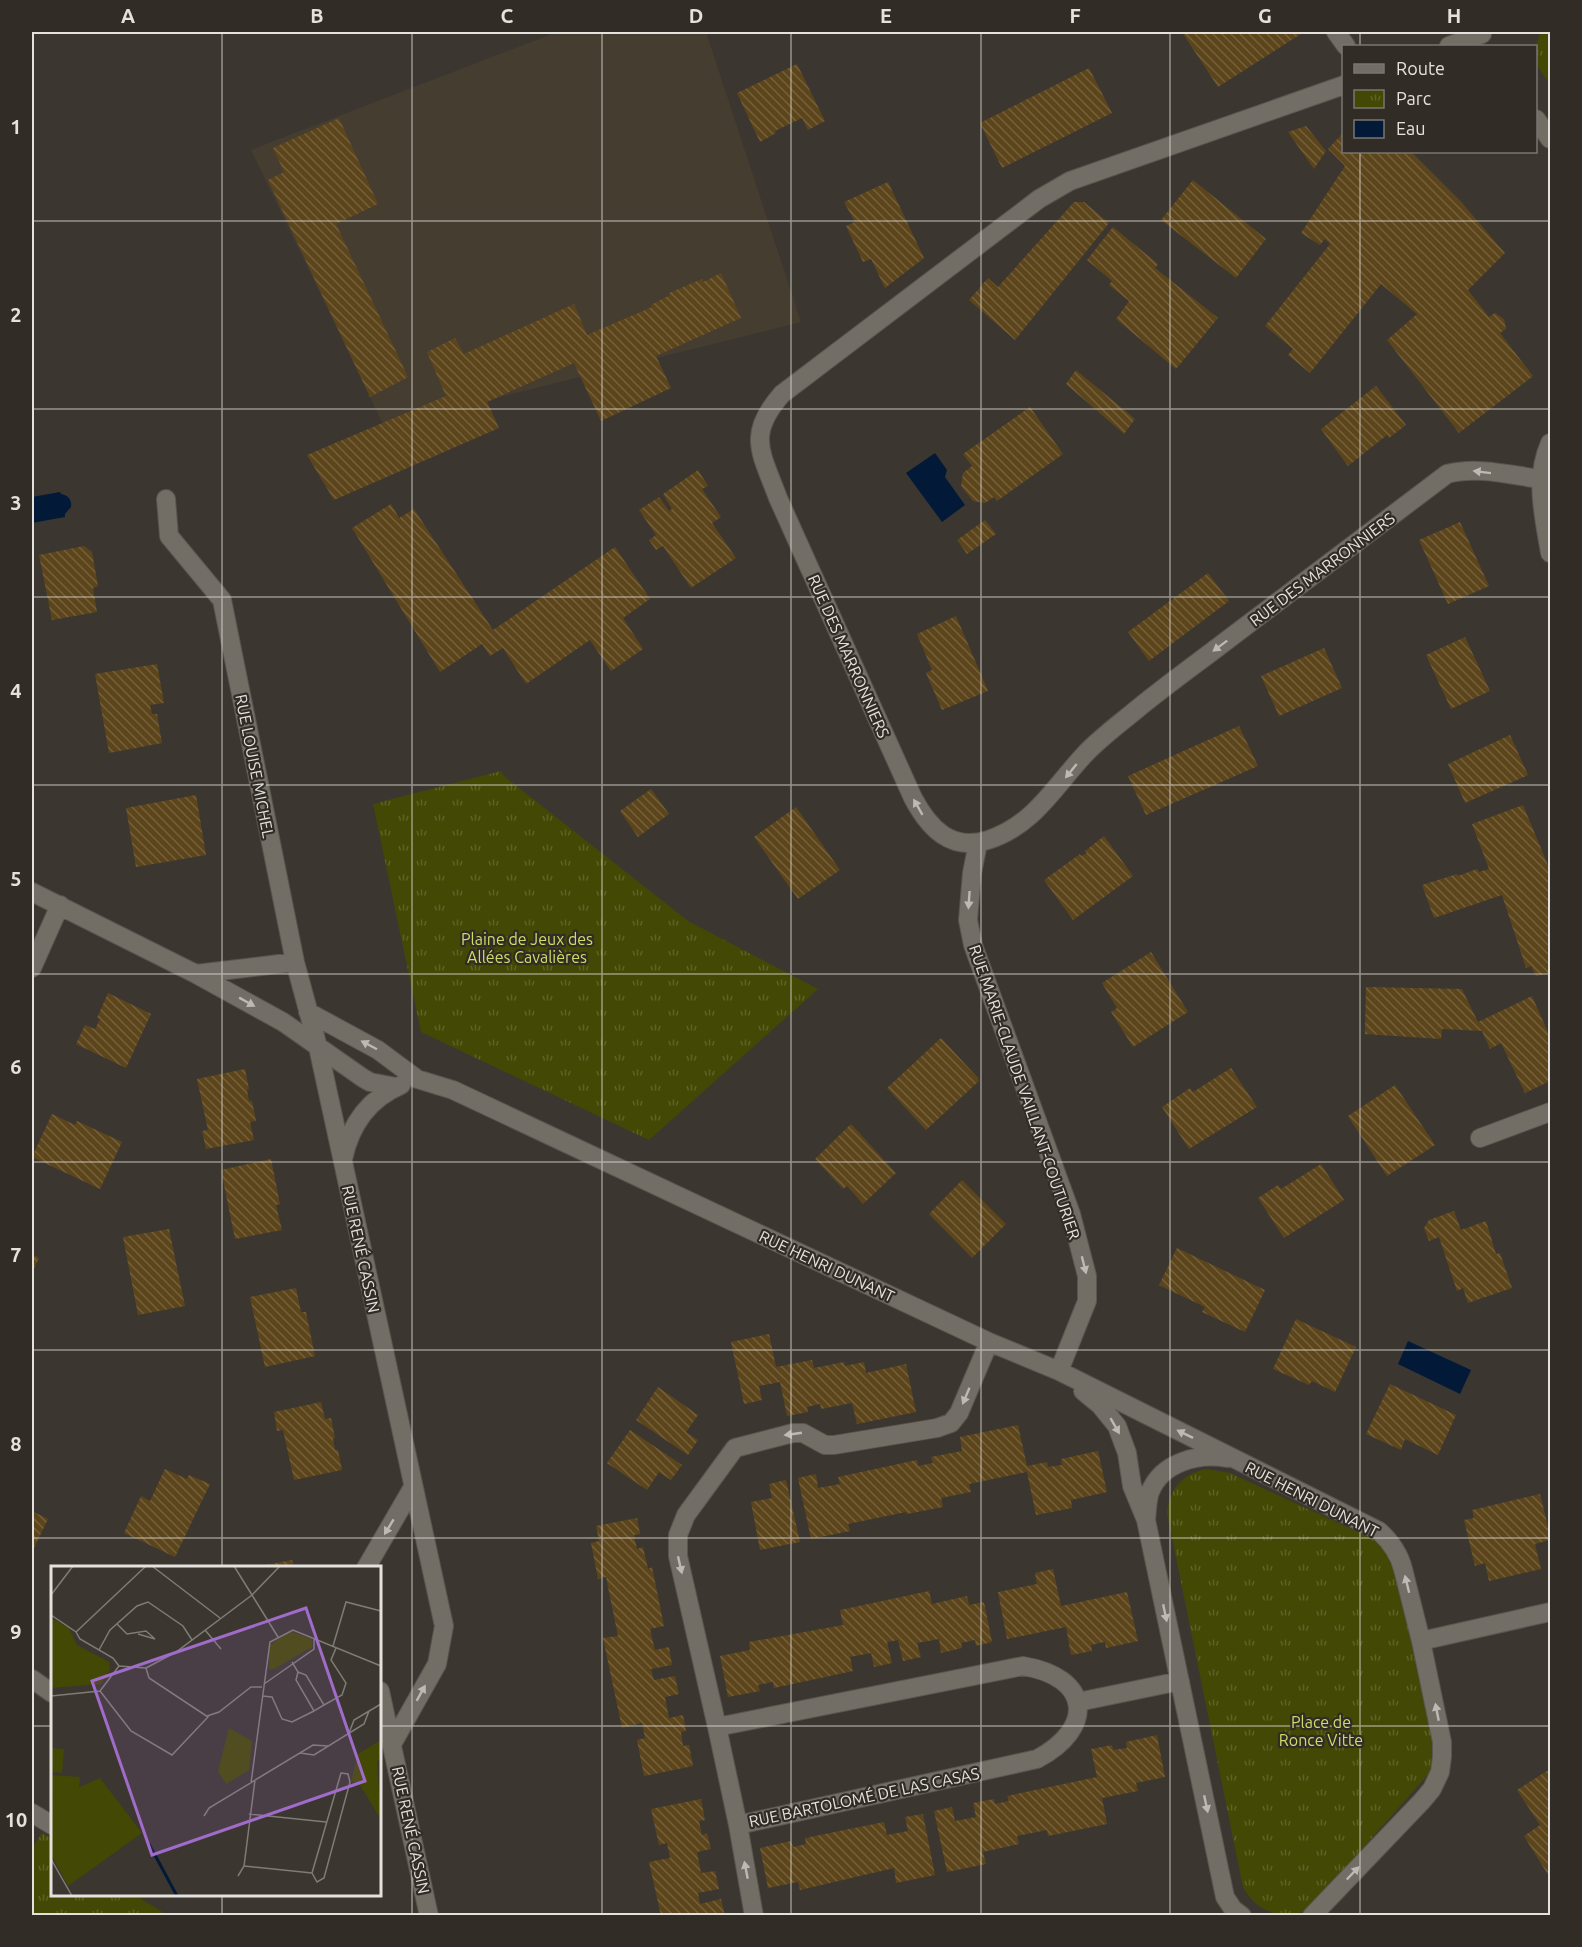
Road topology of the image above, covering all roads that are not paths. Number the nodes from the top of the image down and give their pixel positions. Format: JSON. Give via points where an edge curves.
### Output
{"nodes":[{"id":1,"x":1336,"y":32,"type":"edge"},
{"id":2,"x":1484,"y":37,"type":"edge"},
{"id":3,"x":1345,"y":45,"type":"edge"},
{"id":4,"x":1453,"y":45,"type":"edge"},
{"id":5,"x":1342,"y":86,"type":"edge"},
{"id":6,"x":1537,"y":120,"type":"edge"},
{"id":7,"x":1551,"y":139,"type":"edge"},
{"id":8,"x":1551,"y":444,"type":"edge"},
{"id":9,"x":1540,"y":479,"type":"junction"},
{"id":10,"x":166,"y":499,"type":"dead end"},
{"id":11,"x":1551,"y":553,"type":"edge"},
{"id":12,"x":978,"y":843,"type":"junction"},
{"id":13,"x":32,"y":892,"type":"edge"},
{"id":14,"x":60,"y":905,"type":"junction"},
{"id":15,"x":295,"y":962,"type":"junction"},
{"id":16,"x":32,"y":968,"type":"edge"},
{"id":17,"x":196,"y":974,"type":"junction"},
{"id":18,"x":308,"y":1012,"type":"junction"},
{"id":19,"x":318,"y":1047,"type":"junction"},
{"id":20,"x":417,"y":1079,"type":"junction"},
{"id":21,"x":396,"y":1087,"type":"junction"},
{"id":22,"x":1551,"y":1112,"type":"edge"},
{"id":23,"x":1480,"y":1138,"type":"dead end"},
{"id":24,"x":342,"y":1162,"type":"junction"},
{"id":25,"x":989,"y":1342,"type":"junction"},
{"id":26,"x":1059,"y":1371,"type":"junction"},
{"id":27,"x":1234,"y":1459,"type":"junction"},
{"id":28,"x":413,"y":1487,"type":"junction"},
{"id":29,"x":1146,"y":1520,"type":"junction"},
{"id":30,"x":367,"y":1566,"type":"edge"},
{"id":31,"x":1551,"y":1612,"type":"edge"},
{"id":32,"x":1421,"y":1641,"type":"junction"},
{"id":33,"x":32,"y":1679,"type":"edge"},
{"id":34,"x":1180,"y":1682,"type":"junction"},
{"id":35,"x":51,"y":1692,"type":"edge"},
{"id":36,"x":381,"y":1694,"type":"edge"},
{"id":37,"x":1078,"y":1702,"type":"junction"},
{"id":38,"x":717,"y":1727,"type":"junction"},
{"id":39,"x":392,"y":1744,"type":"junction"},
{"id":40,"x":32,"y":1813,"type":"edge"},
{"id":41,"x":51,"y":1825,"type":"edge"},
{"id":42,"x":738,"y":1825,"type":"junction"},
{"id":43,"x":1226,"y":1906,"type":"edge"},
{"id":44,"x":429,"y":1916,"type":"edge"},
{"id":45,"x":754,"y":1916,"type":"edge"},
{"id":46,"x":1242,"y":1916,"type":"edge"},
{"id":47,"x":1312,"y":1916,"type":"edge"}],
"edges":[{"from":1,"to":3,"type":"street"},
{"from":2,"to":4,"type":"street"},
{"from":12,"to":5,"type":"street","name":"RUE DES MARRONNIERS","one_way":true,"via":[[963,843],[938,832],[913,798],[778,498],[763,459],[760,427],[782,394],[1039,199],[1070,181]]},
{"from":6,"to":7,"type":"street"},
{"from":8,"to":9,"type":"street"},
{"from":9,"to":11,"type":"street"},
{"from":9,"to":12,"type":"street","name":"RUE DES MARRONNIERS","one_way":true,"via":[[1473,470],[1447,474],[1139,708],[1085,753],[1046,802],[1014,828]]},
{"from":10,"to":15,"type":"street","name":"RUE LOUISE MICHEL","via":[[169,536],[222,600]]},
{"from":12,"to":26,"type":"street","name":"RUE MARIE-CLAUDE VAILLANT-COUTURIER","one_way":true,"via":[[968,920],[973,945],[1071,1214],[1087,1276],[1087,1301]]},
{"from":13,"to":14,"type":"street"},
{"from":14,"to":16,"type":"street"},
{"from":14,"to":17,"type":"street"},
{"from":15,"to":17,"type":"street"},
{"from":15,"to":18,"type":"street","name":"RUE LOUISE MICHEL"},
{"from":17,"to":19,"type":"street","one_way":true,"via":[[283,1022]]},
{"from":18,"to":19,"type":"street","name":"RUE RENÉ CASSIN"},
{"from":20,"to":18,"type":"street","name":"RUE HENRI DUNANT","one_way":true,"via":[[378,1050]]},
{"from":19,"to":21,"type":"street","via":[[370,1082]]},
{"from":19,"to":24,"type":"street","name":"RUE RENÉ CASSIN"},
{"from":20,"to":21,"type":"street"},
{"from":20,"to":25,"type":"street","name":"RUE HENRI DUNANT","via":[[453,1090]]},
{"from":21,"to":24,"type":"street","via":[[353,1126]]},
{"from":22,"to":23,"type":"street"},
{"from":24,"to":28,"type":"street","name":"RUE RENÉ CASSIN"},
{"from":25,"to":26,"type":"street","name":"RUE HENRI DUNANT"},
{"from":25,"to":38,"type":"street","name":"RUE BARTOLOMÉ DE LAS CASAS","one_way":true,"via":[[951,1423],[834,1445],[825,1445],[803,1433],[741,1446],[730,1453],[686,1515],[676,1546]]},
{"from":27,"to":26,"type":"street","name":"RUE HENRI DUNANT","one_way":true},
{"from":26,"to":29,"type":"street","one_way":true,"via":[[1100,1404],[1117,1426],[1127,1453],[1132,1486]]},
{"from":27,"to":29,"type":"street","name":"RUE HENRI DUNANT","via":[[1189,1458],[1172,1467],[1150,1492]]},
{"from":32,"to":27,"type":"street","name":"RUE HENRI DUNANT","one_way":true,"via":[[1401,1558],[1387,1539]]},
{"from":28,"to":30,"type":"street","one_way":true},
{"from":39,"to":28,"type":"street","name":"RUE RENÉ CASSIN","one_way":true,"via":[[436,1664],[444,1626]]},
{"from":29,"to":34,"type":"street","one_way":true},
{"from":31,"to":32,"type":"street"},
{"from":47,"to":32,"type":"street","name":"RUE HENRI DUNANT","one_way":true,"via":[[1437,1781],[1442,1742]]},
{"from":33,"to":35,"type":"street"},
{"from":34,"to":37,"type":"street"},
{"from":34,"to":43,"type":"street","one_way":true},
{"from":36,"to":39,"type":"street","name":"RUE RENÉ CASSIN"},
{"from":37,"to":38,"type":"street","via":[[1070,1687],[1053,1674],[1023,1666]]},
{"from":37,"to":42,"type":"street","name":"RUE BARTOLOMÉ DE LAS CASAS","via":[[1077,1721],[1068,1735],[1037,1759]]},
{"from":38,"to":42,"type":"street","name":"RUE BARTOLOMÉ DE LAS CASAS"},
{"from":39,"to":44,"type":"street","name":"RUE RENÉ CASSIN"},
{"from":40,"to":41,"type":"street"},
{"from":45,"to":42,"type":"street","one_way":true},
{"from":43,"to":46,"type":"street"}]}
